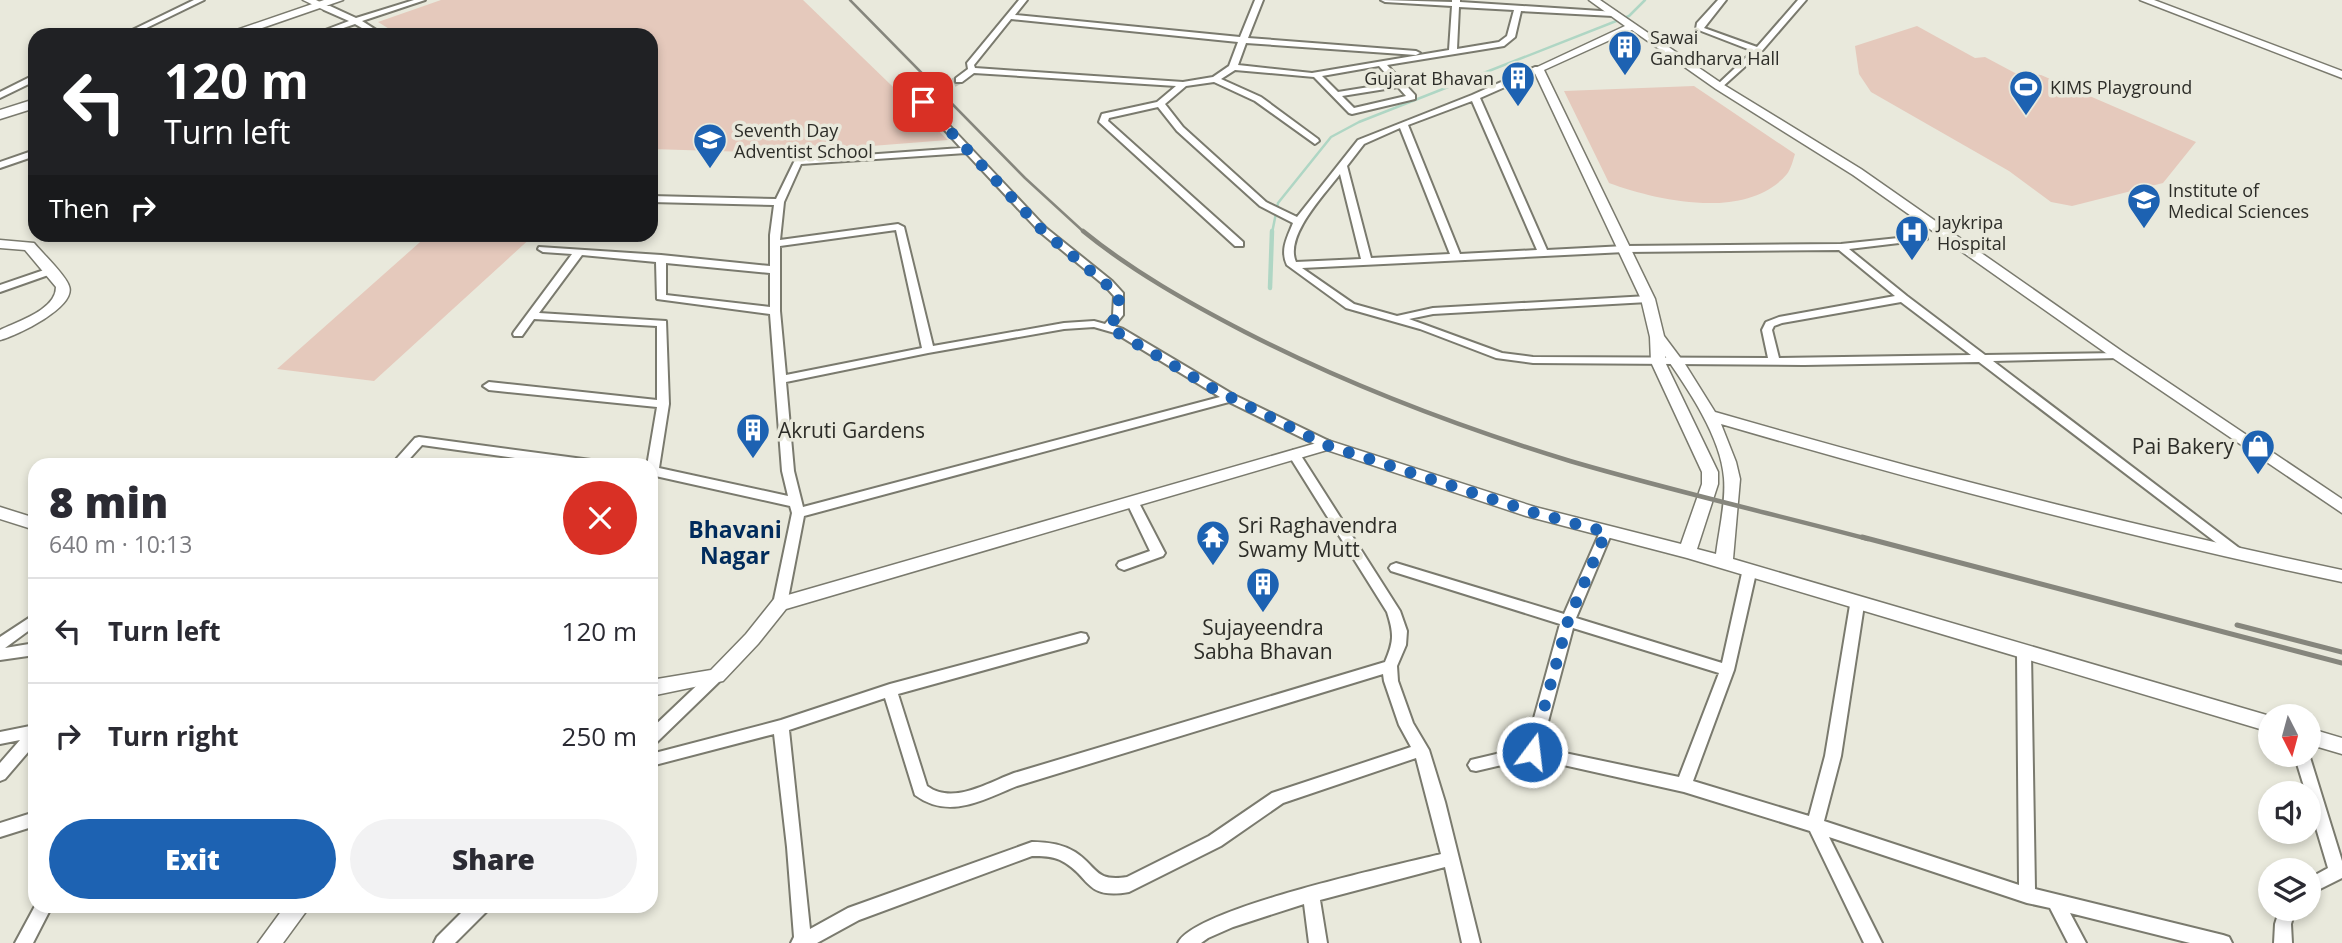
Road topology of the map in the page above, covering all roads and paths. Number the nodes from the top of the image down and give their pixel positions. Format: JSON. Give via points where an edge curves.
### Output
{"nodes":[{"id":1,"x":200,"y":0,"type":"edge"},
{"id":2,"x":352,"y":0,"type":"edge"},
{"id":3,"x":421,"y":0,"type":"edge"},
{"id":4,"x":1023,"y":0,"type":"edge"},
{"id":5,"x":1259,"y":0,"type":"edge"},
{"id":6,"x":1385,"y":0,"type":"edge"},
{"id":7,"x":1594,"y":0,"type":"edge"},
{"id":8,"x":1722,"y":0,"type":"edge"},
{"id":9,"x":1802,"y":0,"type":"edge"},
{"id":10,"x":2144,"y":0,"type":"edge"},
{"id":11,"x":1456,"y":2,"type":"edge"},
{"id":12,"x":323,"y":4,"type":"edge"},
{"id":13,"x":1518,"y":9,"type":"junction"},
{"id":14,"x":1614,"y":15,"type":"junction"},
{"id":15,"x":1010,"y":17,"type":"junction"},
{"id":16,"x":356,"y":22,"type":"junction"},
{"id":17,"x":1629,"y":25,"type":"junction"},
{"id":18,"x":141,"y":28,"type":"edge"},
{"id":19,"x":250,"y":28,"type":"edge"},
{"id":20,"x":263,"y":28,"type":"edge"},
{"id":21,"x":338,"y":28,"type":"edge"},
{"id":22,"x":367,"y":28,"type":"edge"},
{"id":23,"x":1243,"y":40,"type":"junction"},
{"id":24,"x":1758,"y":50,"type":"junction"},
{"id":25,"x":1453,"y":51,"type":"junction"},
{"id":26,"x":1427,"y":55,"type":"junction"},
{"id":27,"x":1381,"y":64,"type":"junction"},
{"id":28,"x":1233,"y":67,"type":"junction"},
{"id":29,"x":1538,"y":69,"type":"junction"},
{"id":30,"x":972,"y":70,"type":"junction"},
{"id":31,"x":1316,"y":74,"type":"junction"},
{"id":32,"x":2342,"y":75,"type":"edge"},
{"id":33,"x":1215,"y":79,"type":"junction"},
{"id":34,"x":959,"y":80,"type":"tunnel mouth"},
{"id":35,"x":28,"y":81,"type":"edge"},
{"id":36,"x":1183,"y":84,"type":"junction"},
{"id":37,"x":1400,"y":84,"type":"junction"},
{"id":38,"x":1720,"y":88,"type":"junction"},
{"id":39,"x":929,"y":94,"type":"dead end"},
{"id":40,"x":0,"y":95,"type":"edge"},
{"id":41,"x":1336,"y":95,"type":"junction"},
{"id":42,"x":1475,"y":97,"type":"junction"},
{"id":43,"x":28,"y":100,"type":"edge"},
{"id":44,"x":1160,"y":104,"type":"junction"},
{"id":45,"x":28,"y":105,"type":"edge"},
{"id":46,"x":0,"y":109,"type":"edge"},
{"id":47,"x":0,"y":115,"type":"edge"},
{"id":48,"x":1403,"y":124,"type":"junction"},
{"id":49,"x":1315,"y":141,"type":"dead end"},
{"id":50,"x":970,"y":150,"type":"junction"},
{"id":51,"x":28,"y":155,"type":"edge"},
{"id":52,"x":0,"y":165,"type":"edge"},
{"id":53,"x":1343,"y":166,"type":"junction"},
{"id":54,"x":658,"y":199,"type":"edge"},
{"id":55,"x":779,"y":202,"type":"junction"},
{"id":56,"x":1298,"y":222,"type":"junction"},
{"id":57,"x":1924,"y":237,"type":"dead end"},
{"id":58,"x":0,"y":244,"type":"edge"},
{"id":59,"x":775,"y":244,"type":"junction"},
{"id":60,"x":1239,"y":244,"type":"dead end"},
{"id":61,"x":1841,"y":247,"type":"junction"},
{"id":62,"x":543,"y":249,"type":"dead end"},
{"id":63,"x":1625,"y":249,"type":"junction"},
{"id":64,"x":579,"y":252,"type":"junction"},
{"id":65,"x":1544,"y":254,"type":"junction"},
{"id":66,"x":1456,"y":257,"type":"junction"},
{"id":67,"x":661,"y":258,"type":"junction"},
{"id":68,"x":1366,"y":260,"type":"junction"},
{"id":69,"x":1292,"y":264,"type":"junction"},
{"id":70,"x":775,"y":270,"type":"junction"},
{"id":71,"x":50,"y":271,"type":"junction"},
{"id":72,"x":0,"y":289,"type":"edge"},
{"id":73,"x":661,"y":298,"type":"junction"},
{"id":74,"x":1903,"y":298,"type":"junction"},
{"id":75,"x":1648,"y":299,"type":"junction"},
{"id":76,"x":775,"y":311,"type":"junction"},
{"id":77,"x":531,"y":316,"type":"junction"},
{"id":78,"x":1394,"y":319,"type":"junction"},
{"id":79,"x":662,"y":323,"type":"junction"},
{"id":80,"x":1108,"y":327,"type":"junction"},
{"id":81,"x":518,"y":334,"type":"dead end"},
{"id":82,"x":0,"y":336,"type":"edge"},
{"id":83,"x":1657,"y":337,"type":"junction"},
{"id":84,"x":928,"y":350,"type":"junction"},
{"id":85,"x":2118,"y":355,"type":"junction"},
{"id":86,"x":1987,"y":360,"type":"junction"},
{"id":87,"x":1774,"y":361,"type":"junction"},
{"id":88,"x":1658,"y":362,"type":"junction"},
{"id":89,"x":1679,"y":362,"type":"junction"},
{"id":90,"x":780,"y":380,"type":"junction"},
{"id":91,"x":489,"y":386,"type":"dead end"},
{"id":92,"x":1230,"y":398,"type":"junction"},
{"id":93,"x":663,"y":404,"type":"junction"},
{"id":94,"x":1708,"y":415,"type":"junction"},
{"id":95,"x":1326,"y":445,"type":"junction"},
{"id":96,"x":1294,"y":454,"type":"junction"},
{"id":97,"x":403,"y":458,"type":"edge"},
{"id":98,"x":546,"y":458,"type":"edge"},
{"id":99,"x":654,"y":458,"type":"edge"},
{"id":100,"x":658,"y":472,"type":"edge"},
{"id":101,"x":1132,"y":501,"type":"junction"},
{"id":102,"x":796,"y":507,"type":"junction"},
{"id":103,"x":2342,"y":507,"type":"edge"},
{"id":104,"x":0,"y":513,"type":"edge"},
{"id":105,"x":28,"y":522,"type":"edge"},
{"id":106,"x":1606,"y":532,"type":"junction"},
{"id":107,"x":1687,"y":552,"type":"junction"},
{"id":108,"x":2243,"y":556,"type":"junction"},
{"id":109,"x":1724,"y":564,"type":"junction"},
{"id":110,"x":1124,"y":565,"type":"dead end"},
{"id":111,"x":1396,"y":568,"type":"dead end"},
{"id":112,"x":1749,"y":573,"type":"junction"},
{"id":113,"x":2342,"y":576,"type":"edge"},
{"id":114,"x":780,"y":604,"type":"junction"},
{"id":115,"x":1857,"y":604,"type":"junction"},
{"id":116,"x":1568,"y":621,"type":"junction"},
{"id":117,"x":28,"y":624,"type":"edge"},
{"id":118,"x":1081,"y":638,"type":"dead end"},
{"id":119,"x":0,"y":644,"type":"edge"},
{"id":120,"x":28,"y":650,"type":"edge"},
{"id":121,"x":2024,"y":653,"type":"junction"},
{"id":122,"x":0,"y":654,"type":"edge"},
{"id":123,"x":1390,"y":666,"type":"junction"},
{"id":124,"x":1727,"y":670,"type":"junction"},
{"id":125,"x":716,"y":676,"type":"junction"},
{"id":126,"x":658,"y":687,"type":"edge"},
{"id":127,"x":890,"y":690,"type":"junction"},
{"id":128,"x":2258,"y":721,"type":"edge"},
{"id":129,"x":780,"y":726,"type":"junction"},
{"id":130,"x":658,"y":732,"type":"edge"},
{"id":131,"x":28,"y":733,"type":"edge"},
{"id":132,"x":0,"y":738,"type":"edge"},
{"id":133,"x":28,"y":740,"type":"edge"},
{"id":134,"x":2321,"y":740,"type":"edge"},
{"id":135,"x":2342,"y":746,"type":"edge"},
{"id":136,"x":1421,"y":750,"type":"junction"},
{"id":137,"x":1532,"y":752,"type":"junction"},
{"id":138,"x":658,"y":758,"type":"edge"},
{"id":139,"x":1476,"y":765,"type":"dead end"},
{"id":140,"x":2306,"y":767,"type":"edge"},
{"id":141,"x":0,"y":774,"type":"edge"},
{"id":142,"x":1684,"y":785,"type":"junction"},
{"id":143,"x":28,"y":821,"type":"edge"},
{"id":144,"x":1815,"y":825,"type":"junction"},
{"id":145,"x":0,"y":830,"type":"edge"},
{"id":146,"x":1449,"y":859,"type":"junction"},
{"id":147,"x":2340,"y":874,"type":"edge"},
{"id":148,"x":2321,"y":882,"type":"edge"},
{"id":149,"x":1311,"y":895,"type":"junction"},
{"id":150,"x":2027,"y":895,"type":"junction"},
{"id":151,"x":2055,"y":902,"type":"junction"},
{"id":152,"x":40,"y":913,"type":"edge"},
{"id":153,"x":293,"y":913,"type":"edge"},
{"id":154,"x":473,"y":913,"type":"edge"},
{"id":155,"x":2284,"y":921,"type":"edge"},
{"id":156,"x":801,"y":942,"type":"edge"},
{"id":157,"x":24,"y":943,"type":"edge"},
{"id":158,"x":269,"y":943,"type":"edge"},
{"id":159,"x":443,"y":943,"type":"edge"},
{"id":160,"x":1188,"y":943,"type":"edge"},
{"id":161,"x":1318,"y":943,"type":"edge"},
{"id":162,"x":1471,"y":943,"type":"edge"},
{"id":163,"x":1873,"y":943,"type":"edge"},
{"id":164,"x":2077,"y":943,"type":"edge"},
{"id":165,"x":2223,"y":943,"type":"edge"},
{"id":166,"x":2283,"y":943,"type":"edge"}],
"edges":[{"from":1,"to":18,"type":"street"},
{"from":2,"to":12,"type":"main road"},
{"from":3,"to":16,"type":"street"},
{"from":4,"to":15,"type":"street"},
{"from":5,"to":23,"type":"street"},
{"from":6,"to":11,"type":"street"},
{"from":7,"to":14,"type":"street"},
{"from":8,"to":24,"type":"street","via":[[1700,29]]},
{"from":9,"to":24,"type":"street"},
{"from":10,"to":32,"type":"street"},
{"from":11,"to":13,"type":"street"},
{"from":11,"to":25,"type":"street"},
{"from":12,"to":16,"type":"street"},
{"from":12,"to":19,"type":"main road"},
{"from":12,"to":20,"type":"main road"},
{"from":13,"to":14,"type":"street"},
{"from":13,"to":25,"type":"street","via":[[1508,41]]},
{"from":14,"to":17,"type":"street"},
{"from":15,"to":23,"type":"street"},
{"from":15,"to":30,"type":"street","via":[[970,65]]},
{"from":16,"to":21,"type":"street"},
{"from":16,"to":22,"type":"street"},
{"from":17,"to":29,"type":"street"},
{"from":17,"to":38,"type":"street"},
{"from":23,"to":26,"type":"street"},
{"from":23,"to":28,"type":"street"},
{"from":24,"to":38,"type":"street"},
{"from":25,"to":26,"type":"street"},
{"from":26,"to":27,"type":"street"},
{"from":27,"to":31,"type":"street"},
{"from":27,"to":37,"type":"street"},
{"from":28,"to":31,"type":"street"},
{"from":28,"to":33,"type":"street"},
{"from":29,"to":42,"type":"street"},
{"from":29,"to":63,"type":"street"},
{"from":30,"to":34,"type":"street"},
{"from":30,"to":36,"type":"street"},
{"from":31,"to":41,"type":"street"},
{"from":33,"to":36,"type":"street"},
{"from":33,"to":49,"type":"street","via":[[1258,99]]},
{"from":35,"to":40,"type":"street"},
{"from":36,"to":44,"type":"street"},
{"from":37,"to":41,"type":"street"},
{"from":37,"to":41,"type":"street","via":[[1412,97],[1352,111]]},
{"from":38,"to":85,"type":"street","via":[[1857,172]]},
{"from":39,"to":50,"type":"street","via":[[923,102]]},
{"from":42,"to":48,"type":"street"},
{"from":42,"to":65,"type":"street"},
{"from":43,"to":46,"type":"main road"},
{"from":44,"to":56,"type":"street","via":[[1180,129],[1263,204]]},
{"from":44,"to":60,"type":"street","via":[[1112,114],[1103,122]]},
{"from":45,"to":47,"type":"main road"},
{"from":48,"to":53,"type":"street","via":[[1361,142]]},
{"from":48,"to":66,"type":"street"},
{"from":50,"to":55,"type":"street","via":[[798,162]]},
{"from":50,"to":80,"type":"street","via":[[1042,230],[1119,295],[1118,315]]},
{"from":51,"to":52,"type":"street"},
{"from":53,"to":56,"type":"street"},
{"from":53,"to":68,"type":"street"},
{"from":54,"to":55,"type":"street"},
{"from":55,"to":59,"type":"street"},
{"from":56,"to":69,"type":"street","via":[[1289,247]]},
{"from":57,"to":61,"type":"street"},
{"from":58,"to":71,"type":"street","via":[[29,246]]},
{"from":59,"to":70,"type":"street"},
{"from":59,"to":84,"type":"street","via":[[901,229]]},
{"from":61,"to":63,"type":"street"},
{"from":61,"to":74,"type":"street"},
{"from":62,"to":64,"type":"street"},
{"from":63,"to":65,"type":"street"},
{"from":63,"to":75,"type":"street"},
{"from":64,"to":67,"type":"street"},
{"from":64,"to":77,"type":"street"},
{"from":65,"to":66,"type":"street"},
{"from":66,"to":68,"type":"street"},
{"from":67,"to":70,"type":"street"},
{"from":67,"to":73,"type":"street"},
{"from":68,"to":69,"type":"street"},
{"from":69,"to":78,"type":"street","via":[[1341,302]]},
{"from":70,"to":76,"type":"street"},
{"from":71,"to":72,"type":"street"},
{"from":71,"to":82,"type":"street","via":[[63,286],[63,296],[53,308]]},
{"from":73,"to":76,"type":"street"},
{"from":73,"to":79,"type":"street"},
{"from":74,"to":86,"type":"street"},
{"from":74,"to":87,"type":"street","via":[[1770,324],[1767,330]]},
{"from":75,"to":78,"type":"street","via":[[1433,311]]},
{"from":75,"to":83,"type":"street"},
{"from":76,"to":90,"type":"street"},
{"from":77,"to":79,"type":"street"},
{"from":77,"to":81,"type":"street"},
{"from":78,"to":88,"type":"street","via":[[1500,356]]},
{"from":79,"to":93,"type":"street"},
{"from":80,"to":84,"type":"street","via":[[1063,326]]},
{"from":80,"to":92,"type":"street"},
{"from":83,"to":88,"type":"street"},
{"from":83,"to":89,"type":"street"},
{"from":84,"to":90,"type":"street"},
{"from":85,"to":86,"type":"street"},
{"from":85,"to":103,"type":"street"},
{"from":86,"to":87,"type":"street"},
{"from":86,"to":108,"type":"street"},
{"from":87,"to":89,"type":"street"},
{"from":88,"to":89,"type":"street"},
{"from":88,"to":107,"type":"street","via":[[1710,472]]},
{"from":89,"to":94,"type":"street"},
{"from":90,"to":102,"type":"street"},
{"from":91,"to":93,"type":"street"},
{"from":92,"to":95,"type":"street"},
{"from":92,"to":102,"type":"street"},
{"from":93,"to":99,"type":"street"},
{"from":94,"to":108,"type":"street","via":[[1844,456]]},
{"from":94,"to":109,"type":"street","via":[[1732,480]]},
{"from":95,"to":96,"type":"street"},
{"from":95,"to":106,"type":"street"},
{"from":96,"to":101,"type":"street"},
{"from":96,"to":123,"type":"street","via":[[1393,611],[1400,631]]},
{"from":97,"to":98,"type":"street","via":[[419,441]]},
{"from":100,"to":102,"type":"street"},
{"from":101,"to":110,"type":"street","via":[[1158,553]]},
{"from":101,"to":114,"type":"street"},
{"from":102,"to":114,"type":"street"},
{"from":104,"to":105,"type":"street"},
{"from":106,"to":107,"type":"street"},
{"from":106,"to":116,"type":"street"},
{"from":107,"to":109,"type":"street"},
{"from":108,"to":113,"type":"street"},
{"from":109,"to":112,"type":"street"},
{"from":111,"to":116,"type":"street"},
{"from":112,"to":115,"type":"street"},
{"from":112,"to":124,"type":"street"},
{"from":114,"to":125,"type":"street"},
{"from":115,"to":121,"type":"street"},
{"from":115,"to":144,"type":"street","via":[[1833,757]]},
{"from":116,"to":124,"type":"street"},
{"from":116,"to":137,"type":"street"},
{"from":117,"to":119,"type":"street"},
{"from":118,"to":127,"type":"street"},
{"from":120,"to":122,"type":"street"},
{"from":121,"to":128,"type":"street"},
{"from":121,"to":150,"type":"street"},
{"from":123,"to":127,"type":"street","via":[[943,802],[928,799],[920,790]]},
{"from":123,"to":136,"type":"street","via":[[1403,715]]},
{"from":124,"to":142,"type":"street"},
{"from":125,"to":126,"type":"street"},
{"from":125,"to":130,"type":"street"},
{"from":127,"to":129,"type":"street"},
{"from":129,"to":138,"type":"street"},
{"from":129,"to":156,"type":"street"},
{"from":131,"to":132,"type":"street"},
{"from":133,"to":141,"type":"street"},
{"from":134,"to":135,"type":"street"},
{"from":136,"to":146,"type":"street"},
{"from":136,"to":156,"type":"street","via":[[1278,798],[1215,841],[1129,884],[1100,884],[1068,856],[1032,849],[854,914]]},
{"from":137,"to":139,"type":"street"},
{"from":137,"to":142,"type":"street"},
{"from":140,"to":147,"type":"street"},
{"from":142,"to":144,"type":"street"},
{"from":143,"to":145,"type":"street"},
{"from":144,"to":150,"type":"street"},
{"from":144,"to":163,"type":"street"},
{"from":146,"to":149,"type":"street"},
{"from":146,"to":162,"type":"street"},
{"from":147,"to":148,"type":"street"},
{"from":149,"to":160,"type":"street","via":[[1208,927]]},
{"from":149,"to":161,"type":"street"},
{"from":150,"to":151,"type":"street"},
{"from":151,"to":164,"type":"street"},
{"from":151,"to":165,"type":"street"},
{"from":152,"to":157,"type":"street"},
{"from":153,"to":158,"type":"street"},
{"from":154,"to":159,"type":"street"},
{"from":155,"to":166,"type":"street"}]}
